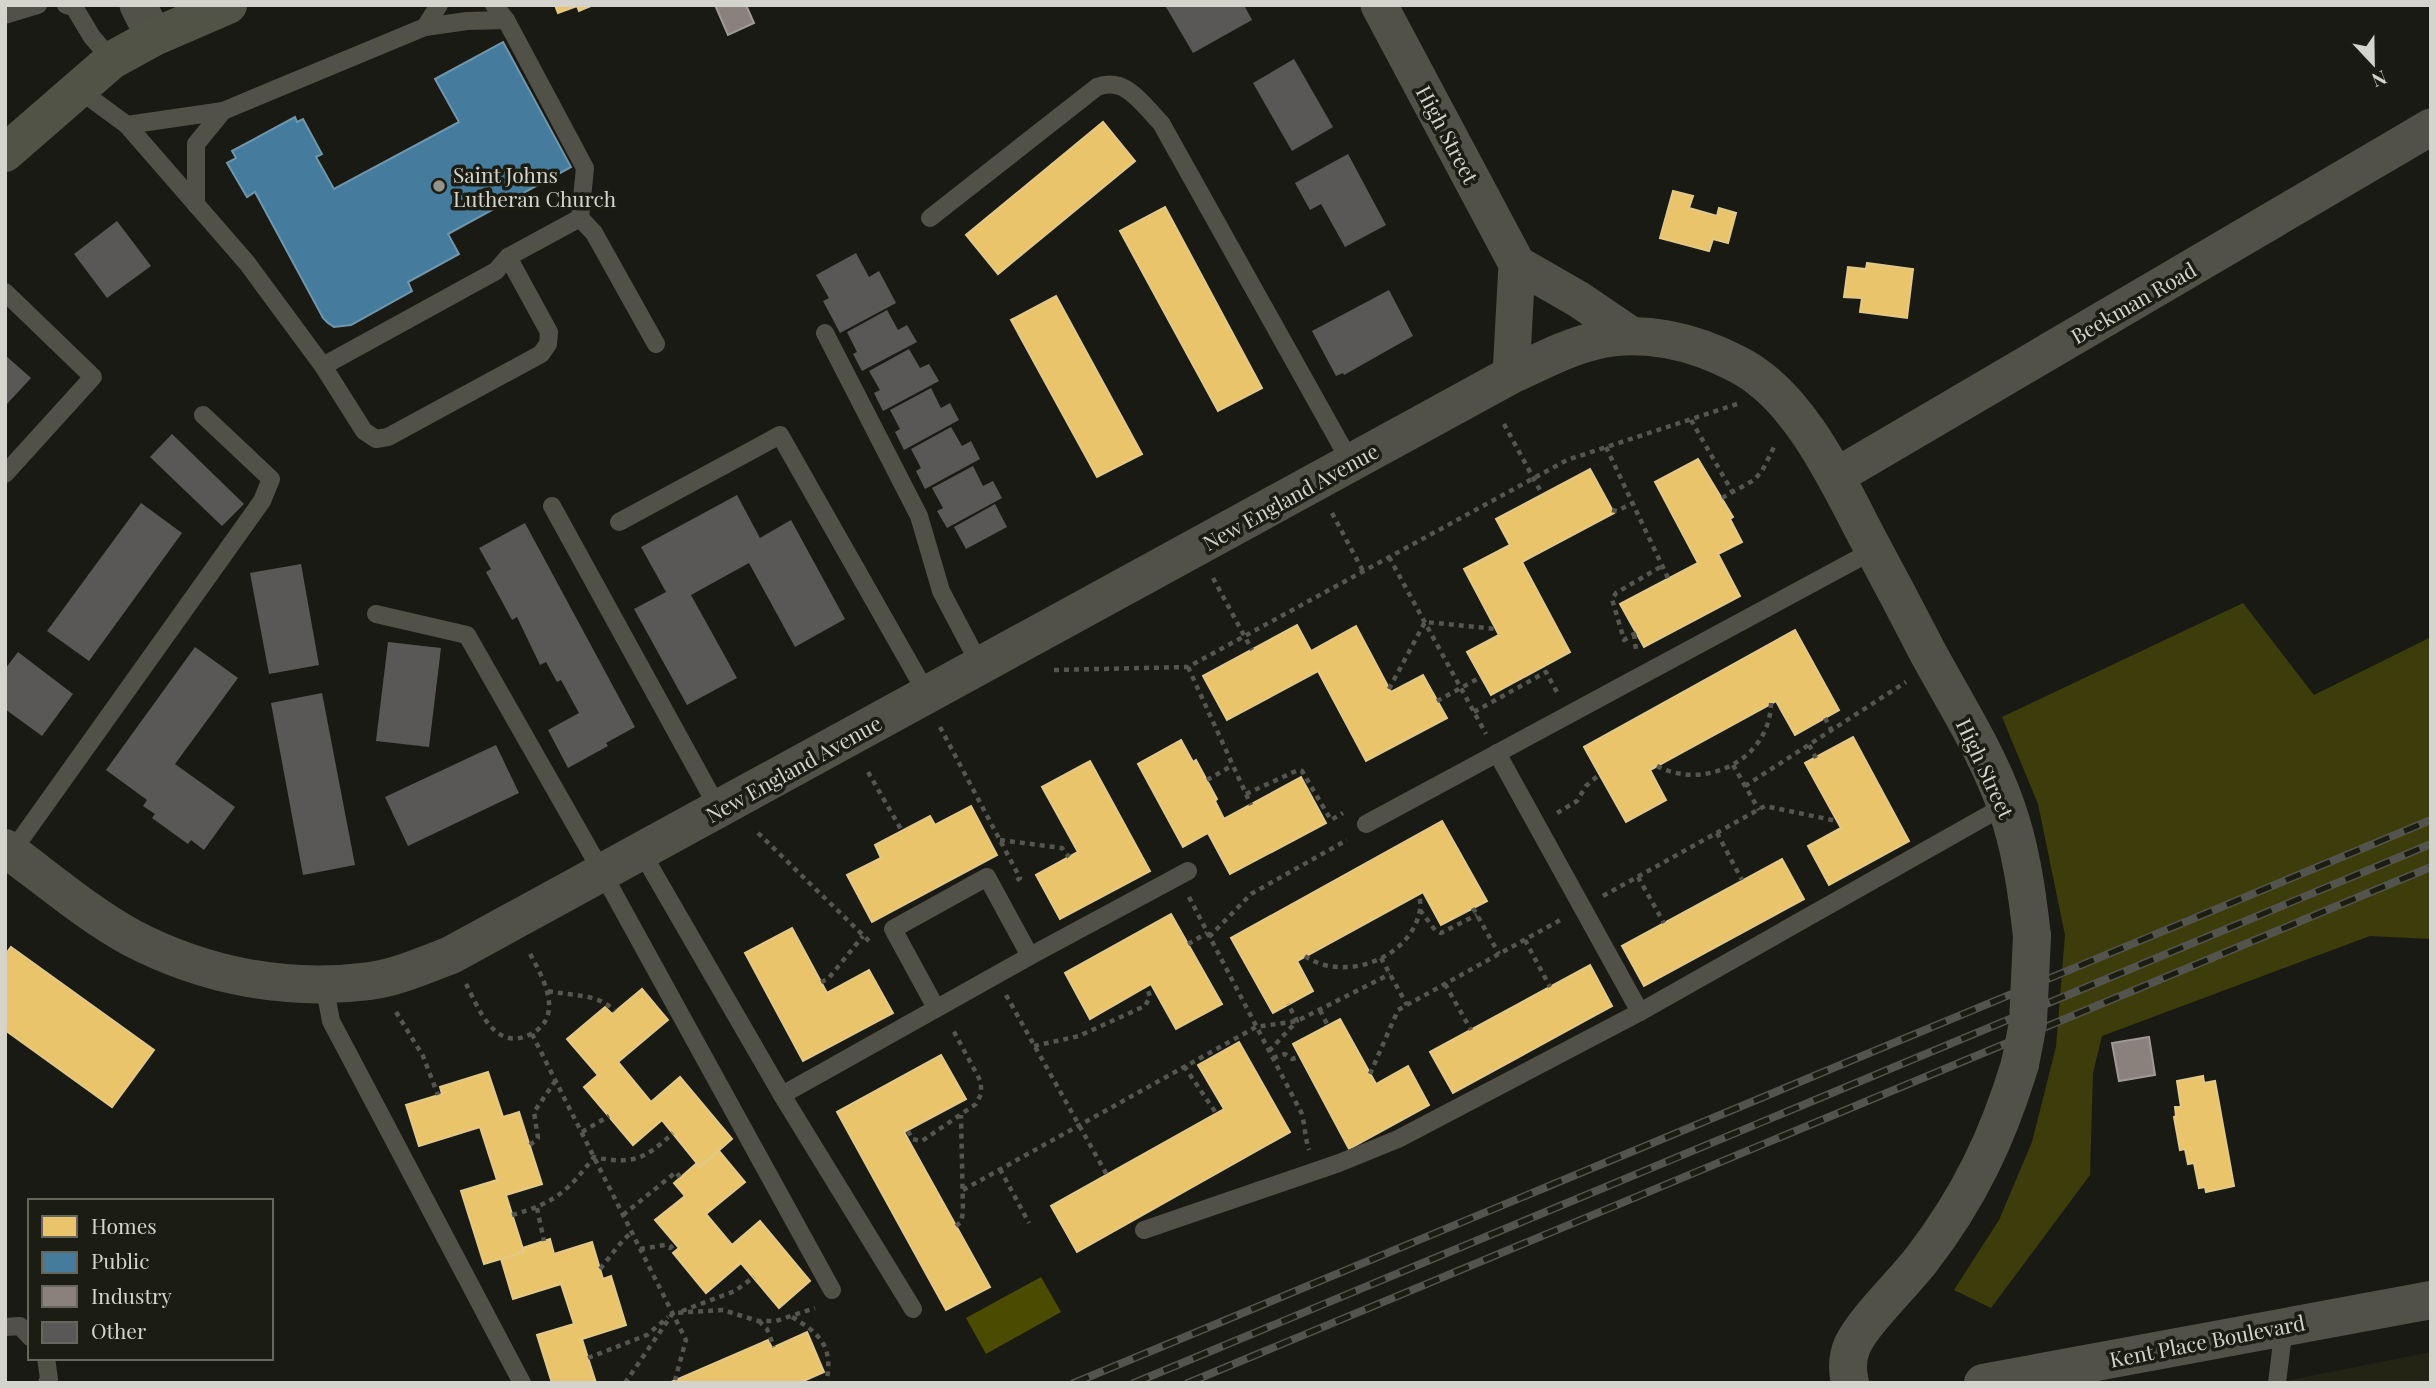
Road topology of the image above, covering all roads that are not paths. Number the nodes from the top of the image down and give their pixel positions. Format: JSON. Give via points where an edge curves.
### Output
{"nodes":[{"id":1,"x":38,"y":5,"type":"edge"},
{"id":2,"x":228,"y":5,"type":"edge"},
{"id":3,"x":439,"y":5,"type":"edge"},
{"id":4,"x":494,"y":5,"type":"edge"},
{"id":5,"x":1379,"y":5,"type":"edge"},
{"id":6,"x":71,"y":6,"type":"edge"},
{"id":7,"x":5,"y":15,"type":"edge"},
{"id":8,"x":506,"y":20,"type":"junction"},
{"id":9,"x":146,"y":21,"type":"edge"},
{"id":10,"x":425,"y":27,"type":"junction"},
{"id":11,"x":112,"y":60,"type":"junction"},
{"id":12,"x":78,"y":89,"type":"junction"},
{"id":13,"x":223,"y":111,"type":"junction"},
{"id":14,"x":127,"y":125,"type":"junction"},
{"id":15,"x":2431,"y":127,"type":"edge"},
{"id":16,"x":5,"y":153,"type":"edge"},
{"id":17,"x":196,"y":205,"type":"junction"},
{"id":18,"x":580,"y":218,"type":"junction"},
{"id":19,"x":930,"y":218,"type":"dead end"},
{"id":20,"x":508,"y":257,"type":"junction"},
{"id":21,"x":1517,"y":264,"type":"junction"},
{"id":22,"x":5,"y":292,"type":"edge"},
{"id":23,"x":825,"y":332,"type":"dead end"},
{"id":24,"x":1631,"y":335,"type":"junction"},
{"id":25,"x":656,"y":344,"type":"dead end"},
{"id":26,"x":1563,"y":351,"type":"joint"},
{"id":27,"x":323,"y":366,"type":"junction"},
{"id":28,"x":1511,"y":375,"type":"junction"},
{"id":29,"x":203,"y":415,"type":"dead end"},
{"id":30,"x":1351,"y":463,"type":"junction"},
{"id":31,"x":5,"y":474,"type":"edge"},
{"id":32,"x":1835,"y":477,"type":"junction"},
{"id":33,"x":552,"y":506,"type":"dead end"},
{"id":34,"x":620,"y":522,"type":"dead end"},
{"id":35,"x":1874,"y":550,"type":"junction"},
{"id":36,"x":376,"y":614,"type":"dead end"},
{"id":37,"x":980,"y":665,"type":"junction"},
{"id":38,"x":927,"y":694,"type":"junction"},
{"id":39,"x":1497,"y":753,"type":"junction"},
{"id":40,"x":2006,"y":805,"type":"junction"},
{"id":41,"x":719,"y":808,"type":"junction"},
{"id":42,"x":1366,"y":824,"type":"road end"},
{"id":43,"x":8,"y":851,"type":"edge"},
{"id":44,"x":641,"y":851,"type":"junction"},
{"id":45,"x":602,"y":872,"type":"junction"},
{"id":46,"x":1183,"y":874,"type":"road end"},
{"id":47,"x":1030,"y":956,"type":"junction"},
{"id":48,"x":324,"y":984,"type":"junction"},
{"id":49,"x":936,"y":1008,"type":"junction"},
{"id":50,"x":1640,"y":1012,"type":"junction"},
{"id":51,"x":782,"y":1095,"type":"junction"},
{"id":52,"x":1144,"y":1230,"type":"dead end"},
{"id":53,"x":832,"y":1290,"type":"road end"},
{"id":54,"x":2431,"y":1300,"type":"edge"},
{"id":55,"x":913,"y":1309,"type":"dead end"},
{"id":56,"x":2284,"y":1326,"type":"junction"},
{"id":57,"x":5,"y":1327,"type":"edge"},
{"id":58,"x":28,"y":1335,"type":"edge"},
{"id":59,"x":46,"y":1360,"type":"edge"},
{"id":60,"x":47,"y":1383,"type":"edge"},
{"id":61,"x":522,"y":1383,"type":"edge"},
{"id":62,"x":1850,"y":1383,"type":"edge"},
{"id":63,"x":1983,"y":1383,"type":"edge"},
{"id":64,"x":2277,"y":1383,"type":"edge"}],
"edges":[{"from":1,"to":7,"type":"lane"},
{"from":2,"to":9,"type":"main road"},
{"from":3,"to":10,"type":"lane"},
{"from":4,"to":8,"type":"lane"},
{"from":5,"to":21,"type":"street","name":"High Street"},
{"from":6,"to":11,"type":"lane"},
{"from":8,"to":10,"type":"lane"},
{"from":8,"to":18,"type":"lane","via":[[585,168]]},
{"from":9,"to":11,"type":"main road"},
{"from":10,"to":13,"type":"lane"},
{"from":11,"to":12,"type":"main road"},
{"from":12,"to":14,"type":"lane"},
{"from":12,"to":16,"type":"main road"},
{"from":13,"to":14,"type":"lane"},
{"from":13,"to":17,"type":"lane","via":[[195,144]]},
{"from":14,"to":17,"type":"lane"},
{"from":15,"to":32,"type":"street","name":"Beekman Road"},
{"from":17,"to":27,"type":"lane","via":[[247,263]]},
{"from":18,"to":20,"type":"lane"},
{"from":18,"to":25,"type":"lane","via":[[594,233]]},
{"from":19,"to":30,"type":"lane","via":[[1097,87],[1109,82],[1122,85],[1161,123]]},
{"from":20,"to":27,"type":"lane","via":[[496,271]]},
{"from":20,"to":27,"type":"lane","via":[[549,332],[541,354],[388,437],[376,439],[363,431]]},
{"from":21,"to":24,"type":"street","name":"High Street"},
{"from":21,"to":28,"type":"street"},
{"from":22,"to":31,"type":"lane","via":[[93,377]]},
{"from":23,"to":37,"type":"lane","via":[[919,516],[941,591]]},
{"from":24,"to":26,"type":"street","name":"High Street"},
{"from":24,"to":32,"type":"street","name":"High Street","via":[[1704,349],[1740,365],[1776,393]]},
{"from":26,"to":28,"type":"street","name":"New England Avenue"},
{"from":28,"to":30,"type":"street","name":"New England Avenue"},
{"from":29,"to":43,"type":"lane","via":[[271,479],[262,501]]},
{"from":30,"to":37,"type":"street","name":"New England Avenue"},
{"from":32,"to":35,"type":"street","name":"High Street"},
{"from":33,"to":41,"type":"lane"},
{"from":34,"to":38,"type":"lane","via":[[780,435]]},
{"from":35,"to":39,"type":"lane"},
{"from":35,"to":40,"type":"street","name":"High Street"},
{"from":36,"to":45,"type":"lane","via":[[467,635]]},
{"from":37,"to":38,"type":"street","name":"New England Avenue"},
{"from":38,"to":41,"type":"street","name":"New England Avenue"},
{"from":39,"to":42,"type":"lane"},
{"from":39,"to":50,"type":"lane"},
{"from":40,"to":50,"type":"lane"},
{"from":40,"to":62,"type":"street","name":"High Street","bridge":true,"via":[[2025,878],[2032,936],[2028,1023],[2020,1064],[2000,1128],[1959,1208],[1859,1334],[1847,1370]]},
{"from":41,"to":44,"type":"street","name":"New England Avenue"},
{"from":43,"to":48,"type":"street","name":"New England Avenue","via":[[130,937],[174,957],[261,981]]},
{"from":44,"to":45,"type":"street","name":"New England Avenue"},
{"from":44,"to":51,"type":"lane"},
{"from":45,"to":48,"type":"street","name":"New England Avenue","via":[[451,955],[371,981]]},
{"from":45,"to":53,"type":"lane"},
{"from":46,"to":47,"type":"lane"},
{"from":47,"to":49,"type":"lane"},
{"from":47,"to":49,"type":"lane","via":[[986,877],[893,929]]},
{"from":48,"to":61,"type":"lane","via":[[331,1021]]},
{"from":49,"to":51,"type":"lane"},
{"from":50,"to":52,"type":"lane","via":[[1398,1139]]},
{"from":51,"to":55,"type":"lane"},
{"from":54,"to":56,"type":"street","name":"Kent Place Boulevard"},
{"from":56,"to":63,"type":"street","name":"Kent Place Boulevard"},
{"from":56,"to":64,"type":"lane"},
{"from":57,"to":58,"type":"lane","via":[[20,1326]]},
{"from":59,"to":60,"type":"lane"}]}
